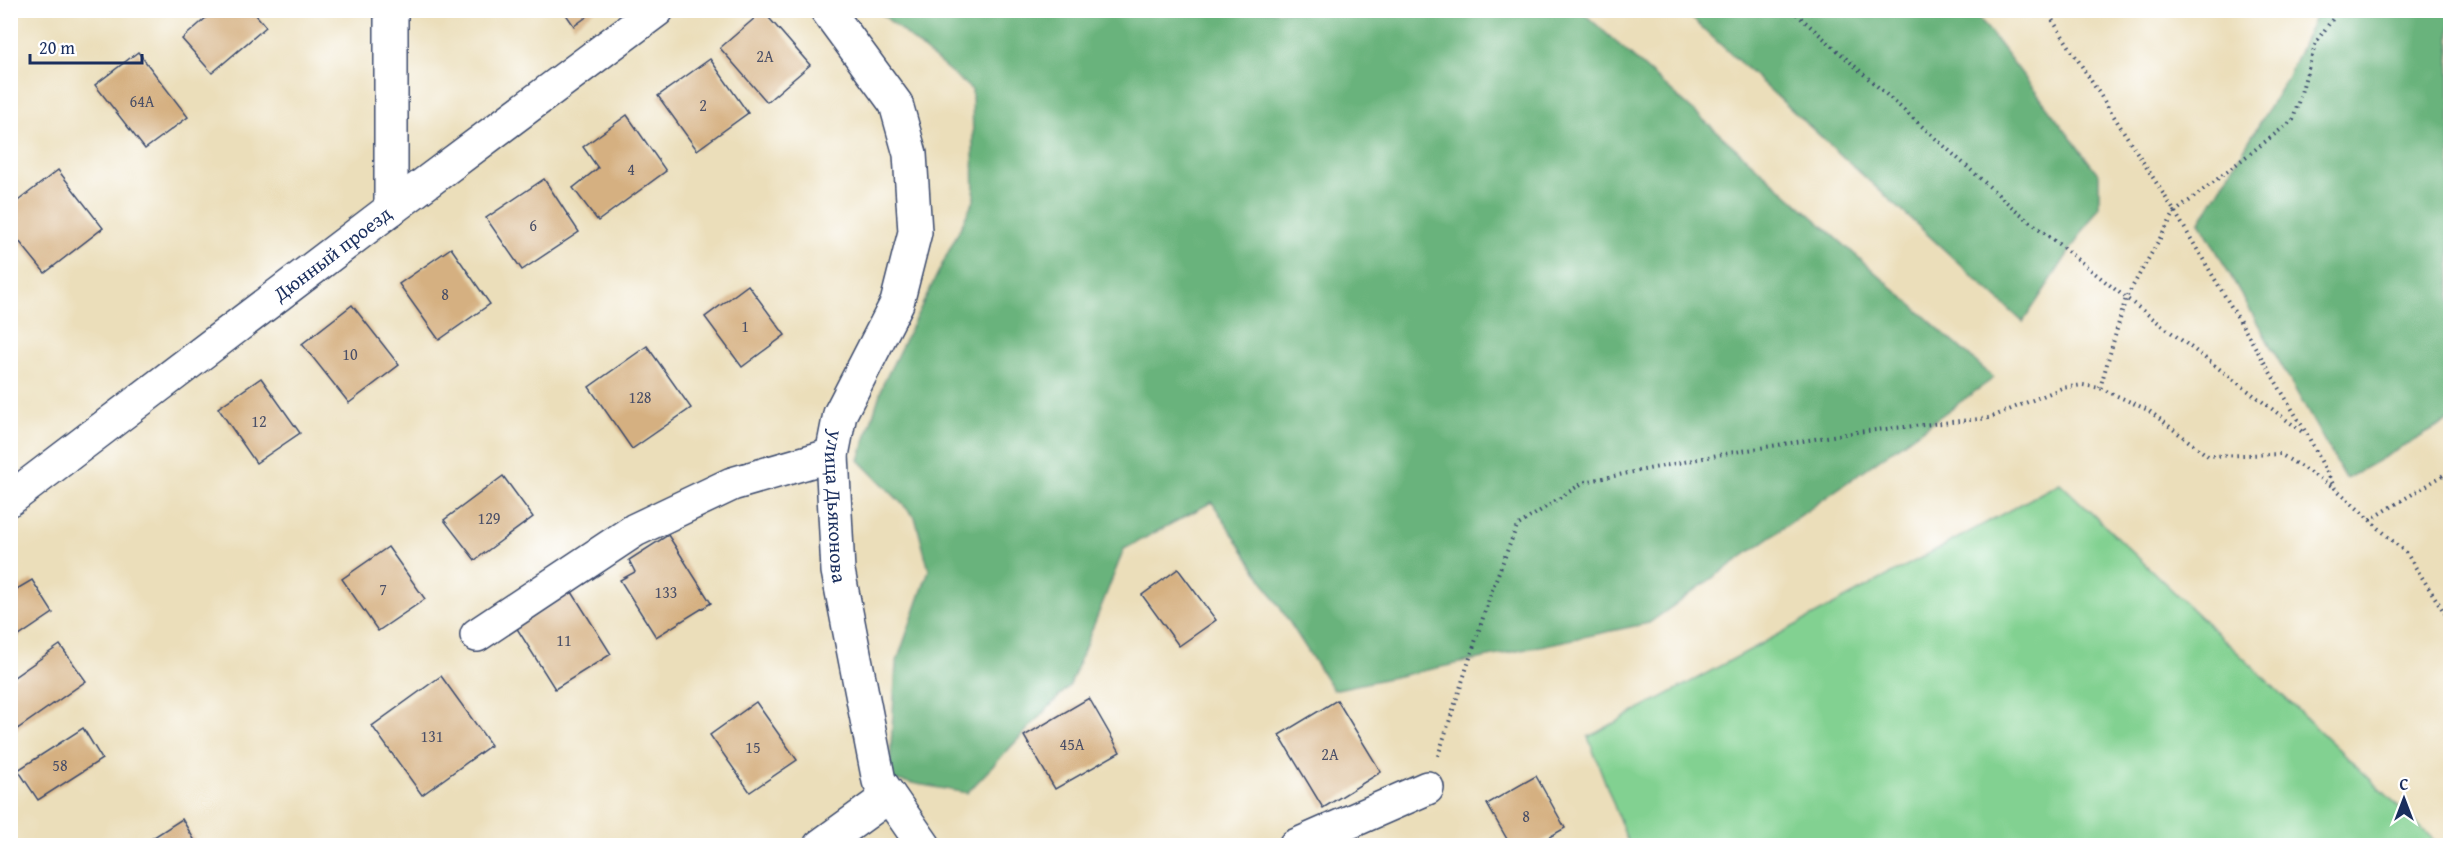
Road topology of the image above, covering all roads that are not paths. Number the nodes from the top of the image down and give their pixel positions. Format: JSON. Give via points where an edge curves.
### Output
{"nodes":[{"id":1,"x":391,"y":10,"type":"edge"},
{"id":2,"x":657,"y":10,"type":"edge"},
{"id":3,"x":827,"y":10,"type":"edge"},
{"id":4,"x":391,"y":209,"type":"junction"},
{"id":5,"x":832,"y":455,"type":"junction"},
{"id":6,"x":10,"y":499,"type":"edge"},
{"id":7,"x":477,"y":635,"type":"dead end"},
{"id":8,"x":1427,"y":788,"type":"road end"},
{"id":9,"x":889,"y":796,"type":"junction"},
{"id":10,"x":820,"y":846,"type":"edge"},
{"id":11,"x":924,"y":846,"type":"edge"},
{"id":12,"x":1295,"y":846,"type":"edge"}],
"edges":[{"from":1,"to":4,"type":"street"},
{"from":2,"to":4,"type":"street","name":"Дюнный проезд"},
{"from":3,"to":5,"type":"street","name":"улица Дьяконова","via":[[896,104],[910,154],[915,232],[897,303],[840,414]]},
{"from":4,"to":6,"type":"street","name":"Дюнный проезд"},
{"from":5,"to":7,"type":"street","via":[[732,484],[635,530]]},
{"from":5,"to":9,"type":"street","name":"улица Дьяконова","via":[[838,571],[879,781]]},
{"from":8,"to":12,"type":"street"},
{"from":9,"to":10,"type":"street"},
{"from":9,"to":11,"type":"street","name":"улица Дьяконова"}]}
